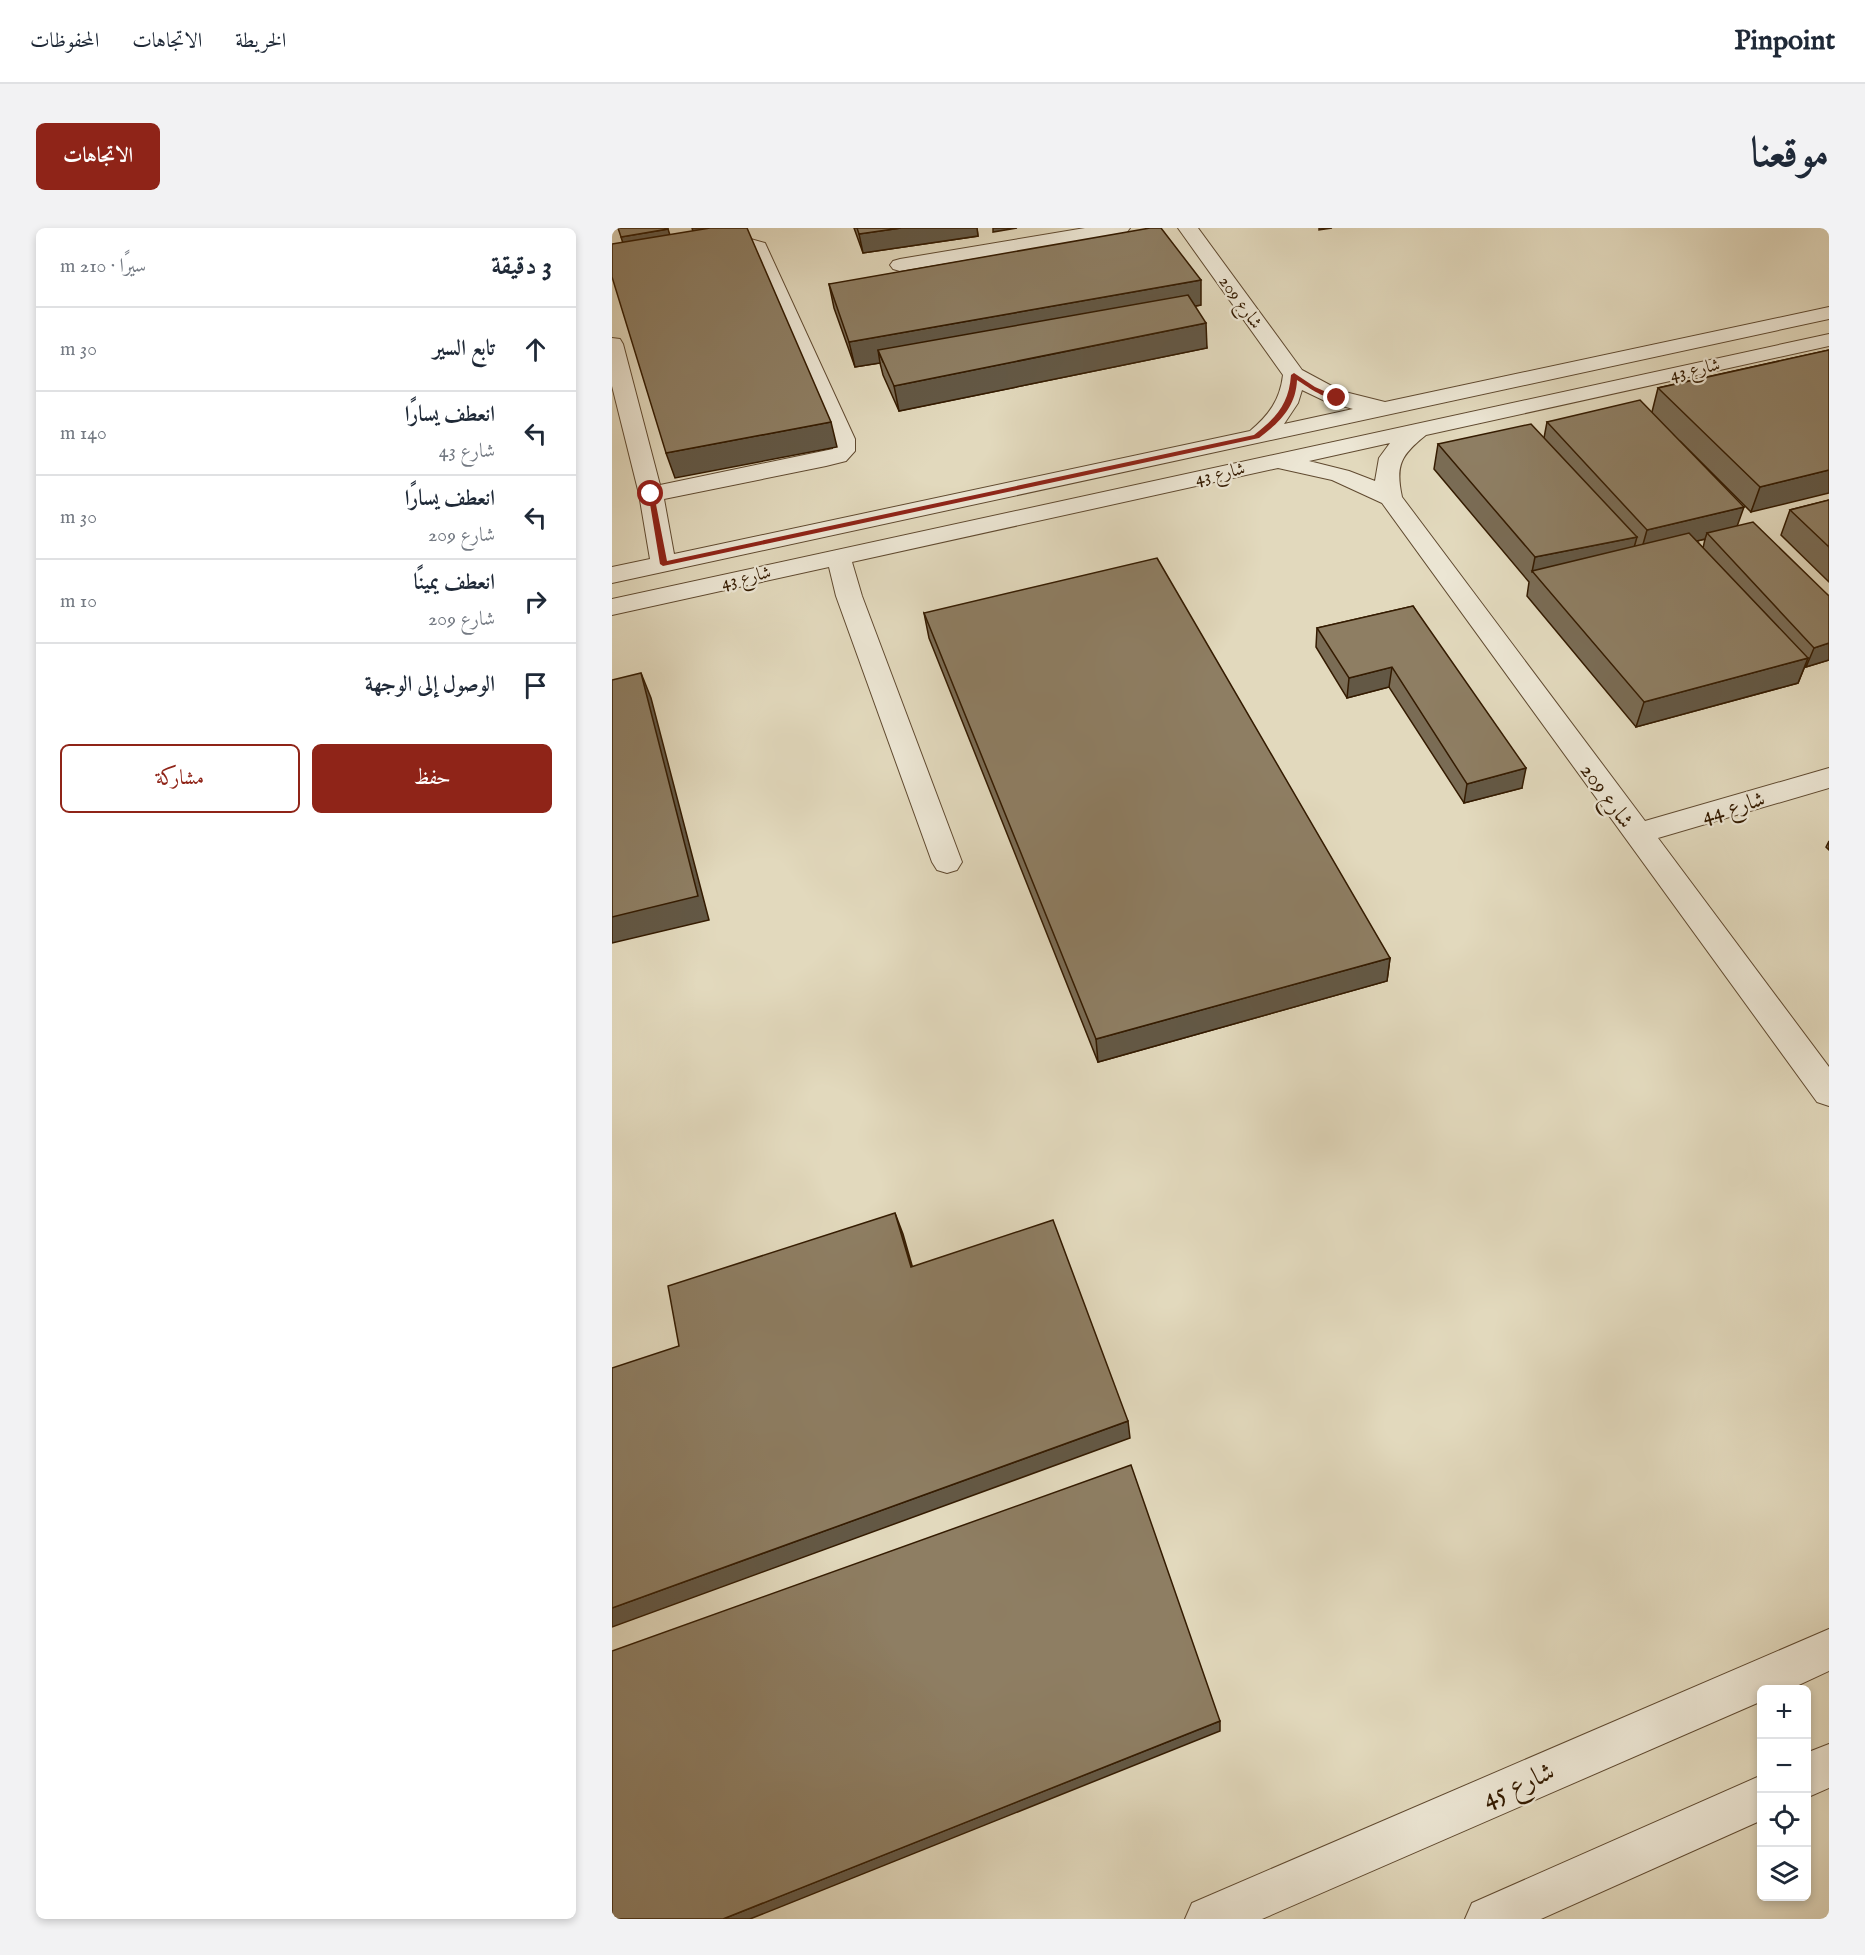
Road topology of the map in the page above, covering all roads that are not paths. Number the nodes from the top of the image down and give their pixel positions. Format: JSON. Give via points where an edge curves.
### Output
{"nodes":[{"id":1,"x":1120,"y":228,"type":"edge"},
{"id":2,"x":1188,"y":228,"type":"edge"},
{"id":3,"x":691,"y":254,"type":"edge"},
{"id":4,"x":900,"y":265,"type":"dead end"},
{"id":5,"x":1829,"y":313,"type":"edge"},
{"id":6,"x":1829,"y":340,"type":"edge"},
{"id":7,"x":612,"y":344,"type":"edge"},
{"id":8,"x":1294,"y":375,"type":"junction"},
{"id":9,"x":1395,"y":407,"type":"junction"},
{"id":10,"x":1419,"y":430,"type":"junction"},
{"id":11,"x":1256,"y":437,"type":"junction"},
{"id":12,"x":1256,"y":465,"type":"junction"},
{"id":13,"x":651,"y":494,"type":"junction"},
{"id":14,"x":1390,"y":498,"type":"junction"},
{"id":15,"x":838,"y":556,"type":"junction"},
{"id":16,"x":663,"y":564,"type":"junction"},
{"id":17,"x":612,"y":575,"type":"edge"},
{"id":18,"x":612,"y":607,"type":"edge"},
{"id":19,"x":1829,"y":778,"type":"edge"},
{"id":20,"x":1637,"y":834,"type":"junction"},
{"id":21,"x":947,"y":862,"type":"dead end"},
{"id":22,"x":1829,"y":1092,"type":"edge"},
{"id":23,"x":1829,"y":1650,"type":"edge"},
{"id":24,"x":1829,"y":1766,"type":"edge"},
{"id":25,"x":1811,"y":1774,"type":"edge"},
{"id":26,"x":1757,"y":1799,"type":"edge"},
{"id":27,"x":1208,"y":1919,"type":"edge"},
{"id":28,"x":1488,"y":1919,"type":"edge"}],
"edges":[{"from":1,"to":4,"type":"street"},
{"from":2,"to":8,"type":"street","name":"شارع 209"},
{"from":3,"to":13,"type":"street","via":[[747,244],[758,247],[845,445],[838,456]]},
{"from":5,"to":9,"type":"street","name":"شارع 43"},
{"from":6,"to":10,"type":"street","name":"شارع 43"},
{"from":7,"to":13,"type":"street"},
{"from":8,"to":9,"type":"street","name":"شارع 209","via":[[1337,398]]},
{"from":8,"to":11,"type":"street","via":[[1287,407]]},
{"from":9,"to":11,"type":"street","name":"شارع 43"},
{"from":10,"to":12,"type":"street","name":"شارع 43"},
{"from":10,"to":14,"type":"street","via":[[1389,460],[1385,478]]},
{"from":11,"to":16,"type":"street","name":"شارع 43"},
{"from":12,"to":14,"type":"street","name":"شارع 209","via":[[1315,468],[1368,485]]},
{"from":12,"to":15,"type":"street","name":"شارع 43"},
{"from":13,"to":16,"type":"street"},
{"from":14,"to":20,"type":"street","name":"شارع 209"},
{"from":15,"to":18,"type":"street","name":"شارع 43"},
{"from":15,"to":21,"type":"street","via":[[849,596]]},
{"from":16,"to":17,"type":"street","name":"شارع 43"},
{"from":19,"to":20,"type":"street","name":"شارع 44"},
{"from":20,"to":22,"type":"street","name":"شارع 209"},
{"from":23,"to":27,"type":"street","name":"شارع 45"},
{"from":24,"to":25,"type":"street"},
{"from":26,"to":28,"type":"street"}]}
